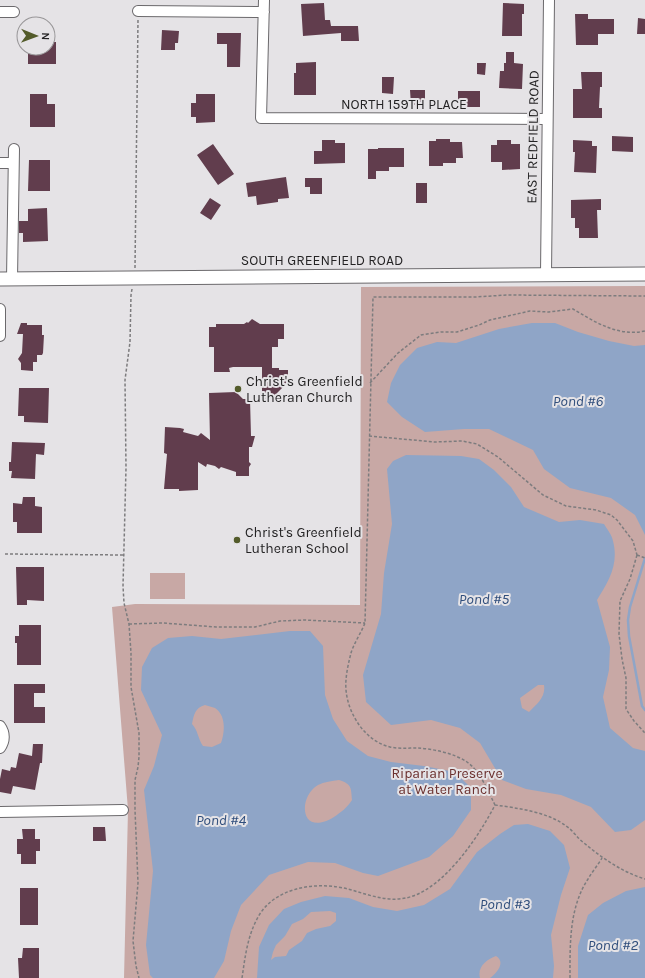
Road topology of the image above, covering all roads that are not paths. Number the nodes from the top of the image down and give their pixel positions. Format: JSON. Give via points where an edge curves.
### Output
{"nodes":[{"id":1,"x":264,"y":0,"type":"edge"},
{"id":2,"x":549,"y":0,"type":"edge"},
{"id":3,"x":138,"y":11,"type":"road end"},
{"id":4,"x":0,"y":12,"type":"edge"},
{"id":5,"x":14,"y":12,"type":"dead end"},
{"id":6,"x":264,"y":12,"type":"junction"},
{"id":7,"x":547,"y":119,"type":"junction"},
{"id":8,"x":14,"y":150,"type":"dead end"},
{"id":9,"x":0,"y":163,"type":"edge"},
{"id":10,"x":14,"y":163,"type":"junction"},
{"id":11,"x":546,"y":274,"type":"junction"},
{"id":12,"x":645,"y":274,"type":"edge"},
{"id":13,"x":6,"y":279,"type":"edge"},
{"id":14,"x":0,"y":309,"type":"edge"},
{"id":15,"x":0,"y":336,"type":"edge"},
{"id":16,"x":0,"y":726,"type":"edge"},
{"id":17,"x":0,"y":748,"type":"edge"},
{"id":18,"x":123,"y":810,"type":"dead end"},
{"id":19,"x":0,"y":812,"type":"edge"}],
"edges":[{"from":1,"to":6,"type":"street"},
{"from":2,"to":7,"type":"street","name":"EAST REDFIELD ROAD"},
{"from":3,"to":6,"type":"street"},
{"from":4,"to":5,"type":"street"},
{"from":6,"to":7,"type":"street","name":"NORTH 159TH PLACE","via":[[261,118]]},
{"from":7,"to":11,"type":"street","name":"EAST REDFIELD ROAD"},
{"from":8,"to":10,"type":"street"},
{"from":9,"to":10,"type":"street"},
{"from":10,"to":13,"type":"street"},
{"from":11,"to":12,"type":"main road","name":"SOUTH GREENFIELD ROAD"},
{"from":11,"to":13,"type":"main road","name":"SOUTH GREENFIELD ROAD"},
{"from":14,"to":15,"type":"street"},
{"from":16,"to":17,"type":"street","via":[[4,740]]},
{"from":18,"to":19,"type":"street"}]}
